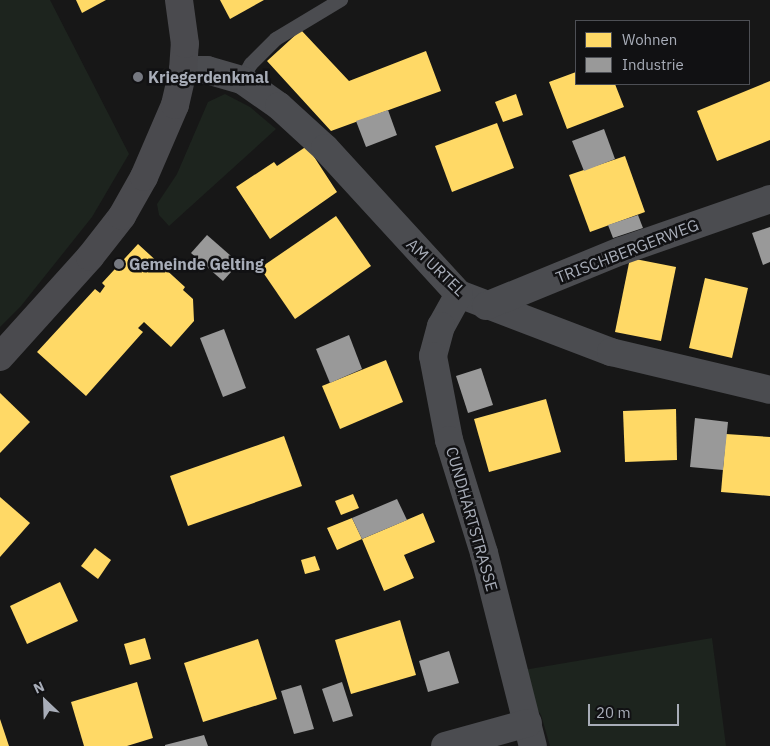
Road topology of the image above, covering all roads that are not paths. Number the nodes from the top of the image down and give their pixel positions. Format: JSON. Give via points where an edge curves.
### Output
{"nodes":[{"id":1,"x":179,"y":0,"type":"edge"},
{"id":2,"x":341,"y":0,"type":"edge"},
{"id":3,"x":183,"y":70,"type":"junction"},
{"id":4,"x":242,"y":80,"type":"junction"},
{"id":5,"x":770,"y":199,"type":"edge"},
{"id":6,"x":459,"y":294,"type":"junction"},
{"id":7,"x":486,"y":306,"type":"junction"},
{"id":8,"x":0,"y":357,"type":"edge"},
{"id":9,"x":770,"y":390,"type":"edge"},
{"id":10,"x":531,"y":735,"type":"edge"},
{"id":11,"x":445,"y":746,"type":"edge"}],
"edges":[{"from":1,"to":3,"type":"main road","via":[[185,44]]},
{"from":2,"to":4,"type":"lane","via":[[276,38],[251,64]]},
{"from":3,"to":4,"type":"street","name":"AM URTEL","via":[[207,70]]},
{"from":3,"to":8,"type":"main road","via":[[175,105],[161,142],[122,216],[90,257]]},
{"from":4,"to":6,"type":"street","name":"AM URTEL","via":[[280,106],[325,148]]},
{"from":5,"to":7,"type":"street","name":"TRISCHBERGERWEG","via":[[621,250]]},
{"from":6,"to":7,"type":"street","name":"AM URTEL"},
{"from":6,"to":10,"type":"street","name":"CUNDHARTSTRASSE","via":[[440,326],[433,356],[449,440],[484,553],[512,672]]},
{"from":7,"to":9,"type":"street","name":"AM URTEL","via":[[612,352]]},
{"from":10,"to":11,"type":"street"}]}
